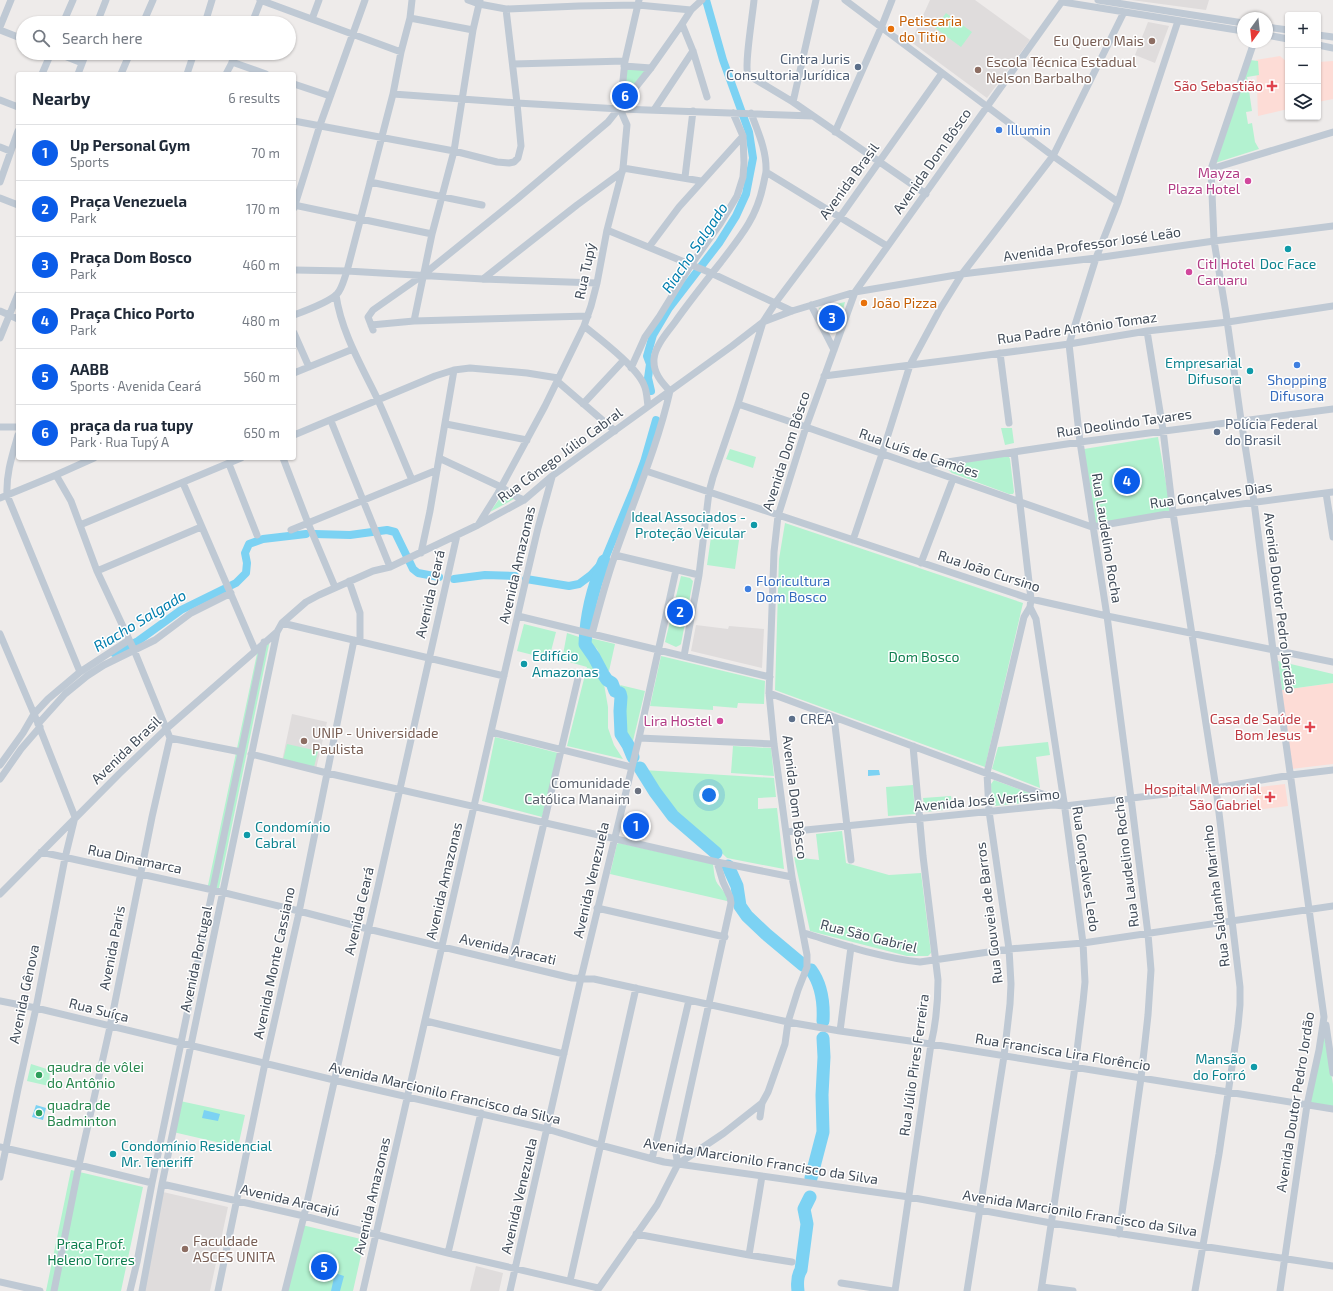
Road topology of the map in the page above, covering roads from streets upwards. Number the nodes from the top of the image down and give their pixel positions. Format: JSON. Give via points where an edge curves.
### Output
{"nodes":[{"id":1,"x":11,"y":0,"type":"edge"},
{"id":2,"x":73,"y":0,"type":"edge"},
{"id":3,"x":106,"y":0,"type":"edge"},
{"id":4,"x":153,"y":0,"type":"edge"},
{"id":5,"x":212,"y":0,"type":"edge"},
{"id":6,"x":261,"y":0,"type":"edge"},
{"id":7,"x":319,"y":0,"type":"edge"},
{"id":8,"x":365,"y":0,"type":"edge"},
{"id":9,"x":412,"y":0,"type":"edge"},
{"id":10,"x":468,"y":0,"type":"edge"},
{"id":11,"x":754,"y":0,"type":"edge"},
{"id":12,"x":816,"y":0,"type":"edge"},
{"id":13,"x":845,"y":0,"type":"edge"},
{"id":14,"x":892,"y":0,"type":"edge"},
{"id":15,"x":1098,"y":0,"type":"edge"},
{"id":16,"x":701,"y":1,"type":"edge"},
{"id":17,"x":1063,"y":1,"type":"edge"},
{"id":18,"x":479,"y":2,"type":"edge"},
{"id":19,"x":580,"y":3,"type":"edge"},
{"id":20,"x":639,"y":3,"type":"edge"},
{"id":21,"x":506,"y":9,"type":"junction"},
{"id":22,"x":691,"y":10,"type":"junction"},
{"id":23,"x":1124,"y":12,"type":"junction"},
{"id":24,"x":66,"y":16,"type":"edge"},
{"id":25,"x":100,"y":16,"type":"edge"},
{"id":26,"x":146,"y":16,"type":"edge"},
{"id":27,"x":207,"y":16,"type":"edge"},
{"id":28,"x":255,"y":16,"type":"edge"},
{"id":29,"x":410,"y":18,"type":"junction"},
{"id":30,"x":312,"y":19,"type":"junction"},
{"id":31,"x":1178,"y":21,"type":"junction"},
{"id":32,"x":1237,"y":22,"type":"edge"},
{"id":33,"x":682,"y":24,"type":"junction"},
{"id":34,"x":0,"y":27,"type":"edge"},
{"id":35,"x":881,"y":28,"type":"junction"},
{"id":36,"x":1273,"y":28,"type":"edge"},
{"id":37,"x":0,"y":30,"type":"edge"},
{"id":38,"x":473,"y":30,"type":"junction"},
{"id":39,"x":1237,"y":30,"type":"edge"},
{"id":40,"x":1285,"y":30,"type":"edge"},
{"id":41,"x":353,"y":34,"type":"junction"},
{"id":42,"x":1321,"y":35,"type":"edge"},
{"id":43,"x":16,"y":36,"type":"edge"},
{"id":44,"x":1273,"y":36,"type":"edge"},
{"id":45,"x":1333,"y":37,"type":"edge"},
{"id":46,"x":1285,"y":38,"type":"edge"},
{"id":47,"x":1321,"y":46,"type":"edge"},
{"id":48,"x":1252,"y":48,"type":"edge"},
{"id":49,"x":1333,"y":48,"type":"edge"},
{"id":50,"x":692,"y":51,"type":"junction"},
{"id":51,"x":401,"y":52,"type":"junction"},
{"id":52,"x":48,"y":60,"type":"edge"},
{"id":53,"x":74,"y":60,"type":"edge"},
{"id":54,"x":83,"y":60,"type":"edge"},
{"id":55,"x":127,"y":60,"type":"edge"},
{"id":56,"x":192,"y":60,"type":"edge"},
{"id":57,"x":232,"y":62,"type":"joint"},
{"id":58,"x":82,"y":63,"type":"junction"},
{"id":59,"x":513,"y":64,"type":"junction"},
{"id":60,"x":624,"y":64,"type":"junction"},
{"id":61,"x":651,"y":68,"type":"junction"},
{"id":62,"x":43,"y":72,"type":"edge"},
{"id":63,"x":79,"y":72,"type":"edge"},
{"id":64,"x":122,"y":72,"type":"edge"},
{"id":65,"x":188,"y":72,"type":"edge"},
{"id":66,"x":227,"y":72,"type":"edge"},
{"id":67,"x":260,"y":72,"type":"edge"},
{"id":68,"x":942,"y":73,"type":"junction"},
{"id":69,"x":296,"y":85,"type":"edge"},
{"id":70,"x":393,"y":94,"type":"junction"},
{"id":71,"x":330,"y":96,"type":"junction"},
{"id":72,"x":707,"y":97,"type":"dead end"},
{"id":73,"x":462,"y":99,"type":"junction"},
{"id":74,"x":0,"y":100,"type":"edge"},
{"id":75,"x":793,"y":102,"type":"junction"},
{"id":76,"x":518,"y":103,"type":"junction"},
{"id":77,"x":986,"y":106,"type":"junction"},
{"id":78,"x":16,"y":107,"type":"edge"},
{"id":79,"x":620,"y":109,"type":"junction"},
{"id":80,"x":654,"y":110,"type":"junction"},
{"id":81,"x":693,"y":111,"type":"junction"},
{"id":82,"x":733,"y":113,"type":"junction"},
{"id":83,"x":750,"y":113,"type":"junction"},
{"id":84,"x":813,"y":116,"type":"junction"},
{"id":85,"x":296,"y":121,"type":"edge"},
{"id":86,"x":320,"y":125,"type":"junction"},
{"id":87,"x":835,"y":132,"type":"junction"},
{"id":88,"x":1333,"y":132,"type":"edge"},
{"id":89,"x":742,"y":136,"type":"junction"},
{"id":90,"x":382,"y":137,"type":"junction"},
{"id":91,"x":16,"y":138,"type":"edge"},
{"id":92,"x":0,"y":147,"type":"edge"},
{"id":93,"x":10,"y":151,"type":"junction"},
{"id":94,"x":454,"y":151,"type":"junction"},
{"id":95,"x":1052,"y":156,"type":"junction"},
{"id":96,"x":879,"y":162,"type":"junction"},
{"id":97,"x":622,"y":170,"type":"junction"},
{"id":98,"x":1211,"y":170,"type":"junction"},
{"id":99,"x":766,"y":172,"type":"junction"},
{"id":100,"x":685,"y":177,"type":"junction"},
{"id":101,"x":701,"y":181,"type":"junction"},
{"id":102,"x":0,"y":182,"type":"edge"},
{"id":103,"x":370,"y":182,"type":"junction"},
{"id":104,"x":926,"y":194,"type":"junction"},
{"id":105,"x":442,"y":197,"type":"junction"},
{"id":106,"x":0,"y":198,"type":"edge"},
{"id":107,"x":296,"y":200,"type":"edge"},
{"id":108,"x":1118,"y":202,"type":"junction"},
{"id":109,"x":16,"y":204,"type":"edge"},
{"id":110,"x":482,"y":205,"type":"dead end"},
{"id":111,"x":296,"y":206,"type":"edge"},
{"id":112,"x":840,"y":216,"type":"junction"},
{"id":113,"x":361,"y":219,"type":"junction"},
{"id":114,"x":1333,"y":226,"type":"edge"},
{"id":115,"x":607,"y":230,"type":"junction"},
{"id":116,"x":432,"y":234,"type":"junction"},
{"id":117,"x":1214,"y":240,"type":"junction"},
{"id":118,"x":887,"y":246,"type":"junction"},
{"id":119,"x":649,"y":247,"type":"junction"},
{"id":120,"x":1096,"y":258,"type":"junction"},
{"id":121,"x":692,"y":265,"type":"junction"},
{"id":122,"x":296,"y":270,"type":"edge"},
{"id":123,"x":347,"y":271,"type":"junction"},
{"id":124,"x":712,"y":273,"type":"junction"},
{"id":125,"x":962,"y":274,"type":"junction"},
{"id":126,"x":423,"y":275,"type":"junction"},
{"id":127,"x":483,"y":279,"type":"junction"},
{"id":128,"x":597,"y":283,"type":"junction"},
{"id":129,"x":855,"y":292,"type":"junction"},
{"id":130,"x":336,"y":295,"type":"junction"},
{"id":131,"x":16,"y":299,"type":"edge"},
{"id":132,"x":776,"y":302,"type":"junction"},
{"id":133,"x":811,"y":305,"type":"junction"},
{"id":134,"x":1333,"y":306,"type":"edge"},
{"id":135,"x":0,"y":311,"type":"edge"},
{"id":136,"x":792,"y":311,"type":"junction"},
{"id":137,"x":296,"y":314,"type":"edge"},
{"id":138,"x":9,"y":315,"type":"junction"},
{"id":139,"x":588,"y":316,"type":"junction"},
{"id":140,"x":16,"y":318,"type":"edge"},
{"id":141,"x":414,"y":321,"type":"junction"},
{"id":142,"x":763,"y":322,"type":"junction"},
{"id":143,"x":1228,"y":322,"type":"junction"},
{"id":144,"x":584,"y":326,"type":"junction"},
{"id":145,"x":1147,"y":331,"type":"junction"},
{"id":146,"x":0,"y":338,"type":"edge"},
{"id":147,"x":296,"y":338,"type":"edge"},
{"id":148,"x":1070,"y":344,"type":"junction"},
{"id":149,"x":353,"y":349,"type":"junction"},
{"id":150,"x":834,"y":350,"type":"junction"},
{"id":151,"x":1000,"y":353,"type":"junction"},
{"id":152,"x":624,"y":360,"type":"junction"},
{"id":153,"x":910,"y":365,"type":"junction"},
{"id":154,"x":308,"y":367,"type":"junction"},
{"id":155,"x":631,"y":368,"type":"junction"},
{"id":156,"x":454,"y":370,"type":"junction"},
{"id":157,"x":296,"y":372,"type":"edge"},
{"id":158,"x":824,"y":376,"type":"junction"},
{"id":159,"x":557,"y":380,"type":"junction"},
{"id":160,"x":670,"y":391,"type":"junction"},
{"id":161,"x":378,"y":399,"type":"junction"},
{"id":162,"x":583,"y":404,"type":"junction"},
{"id":163,"x":738,"y":404,"type":"junction"},
{"id":164,"x":649,"y":406,"type":"junction"},
{"id":165,"x":1333,"y":409,"type":"edge"},
{"id":166,"x":1241,"y":420,"type":"junction"},
{"id":167,"x":330,"y":421,"type":"junction"},
{"id":168,"x":1009,"y":423,"type":"dead end"},
{"id":169,"x":446,"y":424,"type":"junction"},
{"id":170,"x":0,"y":426,"type":"edge"},
{"id":171,"x":16,"y":427,"type":"edge"},
{"id":172,"x":806,"y":427,"type":"junction"},
{"id":173,"x":1163,"y":430,"type":"junction"},
{"id":174,"x":615,"y":431,"type":"junction"},
{"id":175,"x":296,"y":434,"type":"edge"},
{"id":176,"x":527,"y":440,"type":"junction"},
{"id":177,"x":1080,"y":442,"type":"junction"},
{"id":178,"x":16,"y":443,"type":"edge"},
{"id":179,"x":1014,"y":452,"type":"junction"},
{"id":180,"x":882,"y":454,"type":"junction"},
{"id":181,"x":439,"y":458,"type":"junction"},
{"id":182,"x":90,"y":460,"type":"edge"},
{"id":183,"x":237,"y":460,"type":"edge"},
{"id":184,"x":284,"y":460,"type":"edge"},
{"id":185,"x":229,"y":464,"type":"junction"},
{"id":186,"x":919,"y":467,"type":"junction"},
{"id":187,"x":436,"y":470,"type":"junction"},
{"id":188,"x":646,"y":472,"type":"junction"},
{"id":189,"x":56,"y":475,"type":"junction"},
{"id":190,"x":552,"y":476,"type":"junction"},
{"id":191,"x":953,"y":479,"type":"junction"},
{"id":192,"x":412,"y":480,"type":"junction"},
{"id":193,"x":183,"y":483,"type":"junction"},
{"id":194,"x":501,"y":487,"type":"junction"},
{"id":195,"x":709,"y":492,"type":"junction"},
{"id":196,"x":1330,"y":492,"type":"edge"},
{"id":197,"x":7,"y":495,"type":"junction"},
{"id":198,"x":0,"y":498,"type":"edge"},
{"id":199,"x":362,"y":500,"type":"junction"},
{"id":200,"x":524,"y":500,"type":"junction"},
{"id":201,"x":1019,"y":502,"type":"junction"},
{"id":202,"x":1254,"y":502,"type":"junction"},
{"id":203,"x":1173,"y":513,"type":"junction"},
{"id":204,"x":778,"y":516,"type":"junction"},
{"id":205,"x":308,"y":523,"type":"junction"},
{"id":206,"x":80,"y":525,"type":"junction"},
{"id":207,"x":478,"y":526,"type":"junction"},
{"id":208,"x":1092,"y":527,"type":"junction"},
{"id":209,"x":201,"y":528,"type":"junction"},
{"id":210,"x":291,"y":530,"type":"dead end"},
{"id":211,"x":257,"y":535,"type":"dead end"},
{"id":212,"x":457,"y":536,"type":"junction"},
{"id":213,"x":1333,"y":537,"type":"edge"},
{"id":214,"x":854,"y":540,"type":"junction"},
{"id":215,"x":421,"y":553,"type":"junction"},
{"id":216,"x":615,"y":555,"type":"junction"},
{"id":217,"x":921,"y":563,"type":"junction"},
{"id":218,"x":390,"y":567,"type":"junction"},
{"id":219,"x":676,"y":570,"type":"junction"},
{"id":220,"x":97,"y":571,"type":"junction"},
{"id":221,"x":699,"y":575,"type":"junction"},
{"id":222,"x":349,"y":581,"type":"junction"},
{"id":223,"x":335,"y":587,"type":"junction"},
{"id":224,"x":230,"y":592,"type":"junction"},
{"id":225,"x":1031,"y":603,"type":"junction"},
{"id":226,"x":518,"y":616,"type":"junction"},
{"id":227,"x":1107,"y":616,"type":"junction"},
{"id":228,"x":282,"y":623,"type":"junction"},
{"id":229,"x":277,"y":632,"type":"junction"},
{"id":230,"x":590,"y":633,"type":"junction"},
{"id":231,"x":1192,"y":633,"type":"junction"},
{"id":232,"x":0,"y":634,"type":"edge"},
{"id":233,"x":357,"y":641,"type":"junction"},
{"id":234,"x":264,"y":642,"type":"junction"},
{"id":235,"x":132,"y":645,"type":"junction"},
{"id":236,"x":659,"y":649,"type":"junction"},
{"id":237,"x":255,"y":650,"type":"junction"},
{"id":238,"x":1273,"y":650,"type":"junction"},
{"id":239,"x":684,"y":656,"type":"junction"},
{"id":240,"x":429,"y":657,"type":"junction"},
{"id":241,"x":1333,"y":662,"type":"edge"},
{"id":242,"x":80,"y":672,"type":"junction"},
{"id":243,"x":579,"y":674,"type":"dead end"},
{"id":244,"x":504,"y":676,"type":"junction"},
{"id":245,"x":770,"y":677,"type":"junction"},
{"id":246,"x":769,"y":693,"type":"junction"},
{"id":247,"x":834,"y":717,"type":"junction"},
{"id":248,"x":37,"y":720,"type":"junction"},
{"id":249,"x":166,"y":729,"type":"junction"},
{"id":250,"x":491,"y":732,"type":"junction"},
{"id":251,"x":170,"y":738,"type":"junction"},
{"id":252,"x":639,"y":738,"type":"junction"},
{"id":253,"x":774,"y":744,"type":"junction"},
{"id":254,"x":913,"y":746,"type":"junction"},
{"id":255,"x":561,"y":750,"type":"junction"},
{"id":256,"x":241,"y":752,"type":"junction"},
{"id":257,"x":251,"y":754,"type":"junction"},
{"id":258,"x":0,"y":765,"type":"edge"},
{"id":259,"x":631,"y":767,"type":"junction"},
{"id":260,"x":1333,"y":770,"type":"edge"},
{"id":261,"x":327,"y":773,"type":"junction"},
{"id":262,"x":987,"y":773,"type":"junction"},
{"id":263,"x":1291,"y":775,"type":"junction"},
{"id":264,"x":0,"y":779,"type":"edge"},
{"id":265,"x":1216,"y":788,"type":"junction"},
{"id":266,"x":399,"y":789,"type":"junction"},
{"id":267,"x":1131,"y":798,"type":"junction"},
{"id":268,"x":1064,"y":804,"type":"junction"},
{"id":269,"x":475,"y":806,"type":"junction"},
{"id":270,"x":990,"y":811,"type":"junction"},
{"id":271,"x":75,"y":817,"type":"junction"},
{"id":272,"x":920,"y":819,"type":"junction"},
{"id":273,"x":544,"y":822,"type":"junction"},
{"id":274,"x":847,"y":826,"type":"junction"},
{"id":275,"x":786,"y":832,"type":"junction"},
{"id":276,"x":614,"y":838,"type":"junction"},
{"id":277,"x":41,"y":852,"type":"junction"},
{"id":278,"x":65,"y":858,"type":"junction"},
{"id":279,"x":851,"y":860,"type":"dead end"},
{"id":280,"x":717,"y":862,"type":"junction"},
{"id":281,"x":140,"y":873,"type":"junction"},
{"id":282,"x":792,"y":877,"type":"junction"},
{"id":283,"x":213,"y":890,"type":"junction"},
{"id":284,"x":224,"y":892,"type":"junction"},
{"id":285,"x":0,"y":894,"type":"edge"},
{"id":286,"x":1333,"y":906,"type":"edge"},
{"id":287,"x":597,"y":908,"type":"junction"},
{"id":288,"x":299,"y":910,"type":"junction"},
{"id":289,"x":1310,"y":910,"type":"junction"},
{"id":290,"x":1232,"y":922,"type":"junction"},
{"id":291,"x":368,"y":929,"type":"junction"},
{"id":292,"x":804,"y":933,"type":"junction"},
{"id":293,"x":1148,"y":934,"type":"junction"},
{"id":294,"x":725,"y":937,"type":"junction"},
{"id":295,"x":1084,"y":943,"type":"junction"},
{"id":296,"x":442,"y":947,"type":"junction"},
{"id":297,"x":851,"y":947,"type":"junction"},
{"id":298,"x":1009,"y":949,"type":"junction"},
{"id":299,"x":936,"y":960,"type":"junction"},
{"id":300,"x":511,"y":963,"type":"junction"},
{"id":301,"x":581,"y":978,"type":"junction"},
{"id":302,"x":636,"y":988,"type":"junction"},
{"id":303,"x":689,"y":1000,"type":"junction"},
{"id":304,"x":0,"y":1001,"type":"edge"},
{"id":305,"x":710,"y":1005,"type":"junction"},
{"id":306,"x":36,"y":1008,"type":"junction"},
{"id":307,"x":1324,"y":1017,"type":"junction"},
{"id":308,"x":426,"y":1021,"type":"junction"},
{"id":309,"x":788,"y":1022,"type":"junction"},
{"id":310,"x":110,"y":1026,"type":"junction"},
{"id":311,"x":840,"y":1031,"type":"junction"},
{"id":312,"x":182,"y":1044,"type":"junction"},
{"id":313,"x":931,"y":1044,"type":"junction"},
{"id":314,"x":191,"y":1046,"type":"junction"},
{"id":315,"x":564,"y":1054,"type":"junction"},
{"id":316,"x":1004,"y":1056,"type":"junction"},
{"id":317,"x":265,"y":1063,"type":"junction"},
{"id":318,"x":1075,"y":1067,"type":"junction"},
{"id":319,"x":1333,"y":1073,"type":"edge"},
{"id":320,"x":1141,"y":1078,"type":"junction"},
{"id":321,"x":334,"y":1080,"type":"junction"},
{"id":322,"x":1229,"y":1091,"type":"junction"},
{"id":323,"x":407,"y":1096,"type":"junction"},
{"id":324,"x":762,"y":1103,"type":"junction"},
{"id":325,"x":1307,"y":1105,"type":"junction"},
{"id":326,"x":1333,"y":1109,"type":"edge"},
{"id":327,"x":481,"y":1113,"type":"junction"},
{"id":328,"x":760,"y":1117,"type":"dead end"},
{"id":329,"x":547,"y":1129,"type":"junction"},
{"id":330,"x":600,"y":1145,"type":"junction"},
{"id":331,"x":3,"y":1148,"type":"edge"},
{"id":332,"x":652,"y":1159,"type":"junction"},
{"id":333,"x":678,"y":1164,"type":"junction"},
{"id":334,"x":79,"y":1165,"type":"junction"},
{"id":335,"x":762,"y":1176,"type":"junction"},
{"id":336,"x":0,"y":1177,"type":"edge"},
{"id":337,"x":152,"y":1183,"type":"junction"},
{"id":338,"x":162,"y":1184,"type":"junction"},
{"id":339,"x":909,"y":1197,"type":"junction"},
{"id":340,"x":236,"y":1200,"type":"junction"},
{"id":341,"x":980,"y":1210,"type":"junction"},
{"id":342,"x":304,"y":1216,"type":"junction"},
{"id":343,"x":1051,"y":1223,"type":"junction"},
{"id":344,"x":636,"y":1234,"type":"junction"},
{"id":345,"x":1119,"y":1234,"type":"junction"},
{"id":346,"x":376,"y":1235,"type":"junction"},
{"id":347,"x":1203,"y":1247,"type":"junction"},
{"id":348,"x":448,"y":1253,"type":"junction"},
{"id":349,"x":749,"y":1255,"type":"junction"},
{"id":350,"x":1285,"y":1258,"type":"junction"},
{"id":351,"x":792,"y":1262,"type":"dead end"},
{"id":352,"x":1333,"y":1266,"type":"edge"},
{"id":353,"x":516,"y":1269,"type":"junction"},
{"id":354,"x":570,"y":1281,"type":"junction"},
{"id":355,"x":0,"y":1282,"type":"edge"},
{"id":356,"x":841,"y":1283,"type":"dead end"},
{"id":357,"x":1041,"y":1289,"type":"edge"},
{"id":358,"x":597,"y":1290,"type":"edge"},
{"id":359,"x":40,"y":1291,"type":"edge"},
{"id":360,"x":54,"y":1291,"type":"edge"},
{"id":361,"x":130,"y":1291,"type":"edge"},
{"id":362,"x":142,"y":1291,"type":"edge"},
{"id":363,"x":218,"y":1291,"type":"edge"},
{"id":364,"x":285,"y":1291,"type":"edge"},
{"id":365,"x":363,"y":1291,"type":"edge"},
{"id":366,"x":510,"y":1291,"type":"edge"},
{"id":367,"x":894,"y":1291,"type":"edge"},
{"id":368,"x":967,"y":1291,"type":"edge"},
{"id":369,"x":1073,"y":1291,"type":"edge"},
{"id":370,"x":1195,"y":1291,"type":"edge"},
{"id":371,"x":1280,"y":1291,"type":"edge"}],
"edges":[{"from":1,"to":34,"type":"street"},
{"from":2,"to":24,"type":"street"},
{"from":3,"to":25,"type":"street"},
{"from":4,"to":26,"type":"street"},
{"from":5,"to":27,"type":"street"},
{"from":6,"to":28,"type":"street"},
{"from":6,"to":30,"type":"street"},
{"from":7,"to":30,"type":"street"},
{"from":8,"to":41,"type":"street"},
{"from":9,"to":29,"type":"street"},
{"from":10,"to":18,"type":"street"},
{"from":11,"to":75,"type":"street","via":[[746,72],[753,79]]},
{"from":12,"to":75,"type":"street"},
{"from":13,"to":35,"type":"street"},
{"from":14,"to":35,"type":"street"},
{"from":15,"to":32,"type":"street"},
{"from":16,"to":22,"type":"street"},
{"from":17,"to":23,"type":"street"},
{"from":17,"to":77,"type":"street","name":"Avenida Dom Bôsco"},
{"from":18,"to":21,"type":"street"},
{"from":18,"to":38,"type":"street"},
{"from":19,"to":20,"type":"street"},
{"from":19,"to":21,"type":"street"},
{"from":20,"to":22,"type":"street"},
{"from":20,"to":60,"type":"street","name":"Rua Tupý"},
{"from":21,"to":59,"type":"street"},
{"from":22,"to":33,"type":"street"},
{"from":23,"to":31,"type":"street"},
{"from":23,"to":95,"type":"street"},
{"from":29,"to":38,"type":"street"},
{"from":29,"to":51,"type":"street"},
{"from":30,"to":41,"type":"street"},
{"from":31,"to":39,"type":"street"},
{"from":31,"to":108,"type":"street"},
{"from":33,"to":50,"type":"street"},
{"from":33,"to":61,"type":"street"},
{"from":35,"to":68,"type":"street"},
{"from":35,"to":87,"type":"street"},
{"from":36,"to":40,"type":"street"},
{"from":37,"to":43,"type":"street"},
{"from":38,"to":73,"type":"street"},
{"from":41,"to":51,"type":"street"},
{"from":41,"to":71,"type":"street"},
{"from":42,"to":45,"type":"street"},
{"from":44,"to":46,"type":"street"},
{"from":47,"to":49,"type":"street"},
{"from":48,"to":98,"type":"street","name":"Avenida Doutor Pedro Jordão"},
{"from":50,"to":72,"type":"street"},
{"from":50,"to":80,"type":"street"},
{"from":51,"to":70,"type":"street"},
{"from":52,"to":62,"type":"street"},
{"from":53,"to":58,"type":"street"},
{"from":54,"to":58,"type":"street"},
{"from":55,"to":64,"type":"street"},
{"from":56,"to":65,"type":"street"},
{"from":57,"to":66,"type":"street"},
{"from":57,"to":67,"type":"street"},
{"from":58,"to":63,"type":"street"},
{"from":59,"to":60,"type":"street"},
{"from":59,"to":76,"type":"street"},
{"from":60,"to":61,"type":"street"},
{"from":60,"to":79,"type":"street","name":"Rua Tupý"},
{"from":61,"to":79,"type":"street"},
{"from":68,"to":77,"type":"street"},
{"from":68,"to":96,"type":"street","name":"Avenida Brasil"},
{"from":69,"to":71,"type":"street"},
{"from":70,"to":73,"type":"street"},
{"from":70,"to":90,"type":"street"},
{"from":71,"to":86,"type":"street"},
{"from":73,"to":76,"type":"street"},
{"from":73,"to":94,"type":"street"},
{"from":74,"to":78,"type":"street"},
{"from":75,"to":84,"type":"street"},
{"from":76,"to":79,"type":"street"},
{"from":76,"to":94,"type":"street","via":[[521,146],[518,158],[514,162],[497,162]]},
{"from":77,"to":95,"type":"street"},
{"from":77,"to":104,"type":"street","name":"Avenida Dom Bôsco"},
{"from":79,"to":80,"type":"street"},
{"from":79,"to":97,"type":"street","name":"Rua Tupý","via":[[627,125]]},
{"from":79,"to":126,"type":"street","via":[[518,199]]},
{"from":80,"to":81,"type":"street"},
{"from":81,"to":82,"type":"street"},
{"from":81,"to":100,"type":"street"},
{"from":82,"to":83,"type":"street"},
{"from":82,"to":89,"type":"street"},
{"from":83,"to":84,"type":"street"},
{"from":83,"to":99,"type":"street","via":[[762,142]]},
{"from":84,"to":87,"type":"street"},
{"from":85,"to":86,"type":"street"},
{"from":86,"to":90,"type":"street"},
{"from":86,"to":107,"type":"street"},
{"from":87,"to":96,"type":"street"},
{"from":88,"to":98,"type":"street"},
{"from":89,"to":101,"type":"street"},
{"from":89,"to":121,"type":"street","via":[[743,177],[737,196]]},
{"from":90,"to":94,"type":"street"},
{"from":90,"to":103,"type":"street"},
{"from":91,"to":93,"type":"street"},
{"from":92,"to":93,"type":"street"},
{"from":93,"to":102,"type":"street"},
{"from":94,"to":105,"type":"street"},
{"from":95,"to":108,"type":"street"},
{"from":95,"to":125,"type":"street"},
{"from":96,"to":104,"type":"street"},
{"from":96,"to":112,"type":"street","name":"Avenida Brasil"},
{"from":97,"to":100,"type":"street"},
{"from":97,"to":115,"type":"street","name":"Rua Tupý"},
{"from":97,"to":127,"type":"street"},
{"from":98,"to":117,"type":"street","name":"Avenida Doutor Pedro Jordão"},
{"from":99,"to":112,"type":"street"},
{"from":99,"to":124,"type":"street","via":[[755,211],[744,232]]},
{"from":100,"to":101,"type":"street"},
{"from":101,"to":119,"type":"street"},
{"from":103,"to":105,"type":"street"},
{"from":103,"to":113,"type":"street"},
{"from":104,"to":118,"type":"street","name":"Avenida Dom Bôsco"},
{"from":105,"to":110,"type":"street"},
{"from":105,"to":116,"type":"street"},
{"from":106,"to":109,"type":"street"},
{"from":108,"to":120,"type":"street"},
{"from":111,"to":113,"type":"street"},
{"from":112,"to":118,"type":"street"},
{"from":112,"to":132,"type":"street","name":"Avenida Brasil"},
{"from":113,"to":116,"type":"street"},
{"from":113,"to":123,"type":"street"},
{"from":114,"to":117,"type":"street","name":"Avenida Professor José Leão"},
{"from":115,"to":119,"type":"street"},
{"from":115,"to":128,"type":"street","name":"Rua Tupý"},
{"from":116,"to":126,"type":"street"},
{"from":117,"to":120,"type":"street","name":"Avenida Professor José Leão"},
{"from":117,"to":143,"type":"street","name":"Avenida Doutor Pedro Jordão"},
{"from":118,"to":129,"type":"street","name":"Avenida Dom Bôsco"},
{"from":119,"to":121,"type":"street"},
{"from":120,"to":125,"type":"street","name":"Avenida Professor José Leão"},
{"from":120,"to":148,"type":"street"},
{"from":121,"to":124,"type":"street"},
{"from":121,"to":155,"type":"street","via":[[645,337]]},
{"from":122,"to":123,"type":"street"},
{"from":123,"to":126,"type":"street"},
{"from":123,"to":130,"type":"street"},
{"from":124,"to":132,"type":"street"},
{"from":124,"to":160,"type":"street","via":[[674,324],[654,358],[660,380]]},
{"from":125,"to":129,"type":"street","name":"Avenida Professor José Leão"},
{"from":125,"to":153,"type":"street"},
{"from":126,"to":127,"type":"street"},
{"from":126,"to":141,"type":"street"},
{"from":126,"to":141,"type":"street","via":[[373,310],[368,317],[372,327]]},
{"from":127,"to":128,"type":"street"},
{"from":128,"to":139,"type":"street","name":"Rua Tupý"},
{"from":129,"to":133,"type":"street","name":"Rua Cônego Júlio Cabral"},
{"from":129,"to":150,"type":"street","name":"Avenida Dom Bôsco"},
{"from":130,"to":137,"type":"street"},
{"from":130,"to":149,"type":"street"},
{"from":131,"to":138,"type":"street"},
{"from":132,"to":136,"type":"street"},
{"from":132,"to":142,"type":"street","name":"Rua Cônego Júlio Cabral"},
{"from":133,"to":136,"type":"street","name":"Rua Cônego Júlio Cabral"},
{"from":133,"to":150,"type":"street"},
{"from":134,"to":143,"type":"street","name":"Rua Padre Antônio Tomaz"},
{"from":135,"to":138,"type":"street"},
{"from":136,"to":142,"type":"street","name":"Rua Cônego Júlio Cabral"},
{"from":138,"to":140,"type":"street"},
{"from":138,"to":146,"type":"street"},
{"from":139,"to":141,"type":"street"},
{"from":139,"to":144,"type":"street","name":"Rua Tupý"},
{"from":142,"to":160,"type":"street","name":"Rua Cônego Júlio Cabral"},
{"from":142,"to":163,"type":"street"},
{"from":143,"to":145,"type":"street","name":"Rua Padre Antônio Tomaz"},
{"from":143,"to":166,"type":"street","name":"Avenida Doutor Pedro Jordão"},
{"from":144,"to":152,"type":"street"},
{"from":144,"to":159,"type":"street","name":"Rua Tupý"},
{"from":145,"to":148,"type":"street","name":"Rua Padre Antônio Tomaz"},
{"from":145,"to":173,"type":"street","name":"Rua Saldanha Marinho"},
{"from":147,"to":154,"type":"street"},
{"from":148,"to":151,"type":"street","name":"Rua Padre Antônio Tomaz"},
{"from":148,"to":177,"type":"street","name":"Rua Laudelino Rocha"},
{"from":149,"to":154,"type":"street"},
{"from":149,"to":161,"type":"street"},
{"from":150,"to":158,"type":"street","name":"Avenida Dom Bôsco"},
{"from":151,"to":153,"type":"street","name":"Rua Padre Antônio Tomaz"},
{"from":151,"to":168,"type":"street"},
{"from":152,"to":155,"type":"street"},
{"from":152,"to":162,"type":"street"},
{"from":153,"to":158,"type":"street","name":"Rua Padre Antônio Tomaz"},
{"from":153,"to":180,"type":"street"},
{"from":154,"to":157,"type":"street"},
{"from":155,"to":164,"type":"street","via":[[639,375],[645,386]]},
{"from":156,"to":159,"type":"street","via":[[470,368],[528,373]]},
{"from":156,"to":161,"type":"street"},
{"from":156,"to":169,"type":"street"},
{"from":158,"to":172,"type":"street","name":"Avenida Dom Bôsco"},
{"from":159,"to":162,"type":"street"},
{"from":159,"to":176,"type":"street","name":"Rua Tupý"},
{"from":160,"to":164,"type":"street","name":"Rua Cônego Júlio Cabral"},
{"from":160,"to":188,"type":"street"},
{"from":161,"to":167,"type":"street"},
{"from":161,"to":192,"type":"street"},
{"from":162,"to":174,"type":"street"},
{"from":163,"to":172,"type":"street","name":"Rua Luís de Camões"},
{"from":163,"to":195,"type":"street"},
{"from":164,"to":174,"type":"street","name":"Rua Cônego Júlio Cabral"},
{"from":165,"to":166,"type":"street","name":"Rua Deolindo Tavares"},
{"from":166,"to":173,"type":"street","name":"Rua Deolindo Tavares"},
{"from":166,"to":202,"type":"street","name":"Avenida Doutor Pedro Jordão"},
{"from":167,"to":175,"type":"street"},
{"from":167,"to":199,"type":"street"},
{"from":169,"to":176,"type":"street"},
{"from":169,"to":181,"type":"street"},
{"from":170,"to":171,"type":"street"},
{"from":172,"to":180,"type":"street","name":"Rua Luís de Camões"},
{"from":172,"to":204,"type":"street","name":"Avenida Dom Bôsco"},
{"from":173,"to":177,"type":"street","name":"Rua Deolindo Tavares"},
{"from":173,"to":203,"type":"street","name":"Rua Saldanha Marinho"},
{"from":174,"to":190,"type":"street","name":"Rua Cônego Júlio Cabral"},
{"from":176,"to":194,"type":"street","name":"Rua Tupý"},
{"from":177,"to":179,"type":"street","name":"Rua Deolindo Tavares"},
{"from":177,"to":208,"type":"street","name":"Rua Laudelino Rocha"},
{"from":178,"to":197,"type":"street","via":[[6,482]]},
{"from":179,"to":186,"type":"street","name":"Rua Deolindo Tavares"},
{"from":179,"to":201,"type":"street","name":"Rua Gonçalves Ledo"},
{"from":180,"to":186,"type":"street","name":"Rua Luís de Camões"},
{"from":180,"to":214,"type":"street"},
{"from":181,"to":187,"type":"street"},
{"from":181,"to":194,"type":"street"},
{"from":182,"to":189,"type":"street"},
{"from":183,"to":185,"type":"street"},
{"from":184,"to":205,"type":"street"},
{"from":185,"to":193,"type":"street"},
{"from":185,"to":211,"type":"street"},
{"from":186,"to":191,"type":"street","name":"Rua Luís de Camões"},
{"from":187,"to":192,"type":"street"},
{"from":187,"to":215,"type":"street"},
{"from":188,"to":195,"type":"street","name":"Rua João Cursino"},
{"from":188,"to":216,"type":"street"},
{"from":189,"to":197,"type":"street"},
{"from":189,"to":206,"type":"street"},
{"from":190,"to":200,"type":"street","name":"Rua Cônego Júlio Cabral"},
{"from":190,"to":226,"type":"street","name":"Avenida Amazonas"},
{"from":191,"to":201,"type":"street","name":"Rua Luís de Camões"},
{"from":191,"to":217,"type":"street"},
{"from":192,"to":199,"type":"street"},
{"from":193,"to":206,"type":"street"},
{"from":193,"to":209,"type":"street"},
{"from":194,"to":200,"type":"street"},
{"from":194,"to":207,"type":"street","name":"Rua Tupý"},
{"from":195,"to":204,"type":"street","name":"Rua João Cursino"},
{"from":195,"to":221,"type":"street"},
{"from":196,"to":202,"type":"street","name":"Rua Gonçalves Dias"},
{"from":196,"to":213,"type":"street"},
{"from":197,"to":198,"type":"street"},
{"from":197,"to":242,"type":"street"},
{"from":199,"to":205,"type":"street"},
{"from":199,"to":218,"type":"street"},
{"from":200,"to":207,"type":"street","name":"Rua Cônego Júlio Cabral"},
{"from":201,"to":208,"type":"street","name":"Rua Luís de Camões"},
{"from":201,"to":225,"type":"street","name":"Rua Gonçalves Ledo"},
{"from":202,"to":203,"type":"street","name":"Rua Gonçalves Dias"},
{"from":202,"to":238,"type":"street","name":"Avenida Doutor Pedro Jordão"},
{"from":203,"to":208,"type":"street","name":"Rua Gonçalves Dias"},
{"from":203,"to":231,"type":"street","name":"Rua Saldanha Marinho"},
{"from":204,"to":214,"type":"street","name":"Rua João Cursino"},
{"from":204,"to":245,"type":"street","name":"Avenida Dom Bôsco","via":[[774,552]]},
{"from":205,"to":210,"type":"street"},
{"from":205,"to":223,"type":"street"},
{"from":206,"to":220,"type":"street"},
{"from":207,"to":212,"type":"street","name":"Rua Cônego Júlio Cabral"},
{"from":208,"to":227,"type":"street","name":"Rua Laudelino Rocha"},
{"from":209,"to":220,"type":"street"},
{"from":209,"to":224,"type":"street"},
{"from":212,"to":215,"type":"street","name":"Rua Cônego Júlio Cabral"},
{"from":212,"to":240,"type":"street","name":"Avenida Ceará"},
{"from":214,"to":217,"type":"street","name":"Rua João Cursino"},
{"from":215,"to":218,"type":"street","name":"Rua Cônego Júlio Cabral"},
{"from":216,"to":219,"type":"street"},
{"from":216,"to":230,"type":"street"},
{"from":217,"to":225,"type":"street","name":"Rua João Cursino"},
{"from":218,"to":222,"type":"street","name":"Rua Cônego Júlio Cabral"},
{"from":219,"to":221,"type":"street"},
{"from":219,"to":236,"type":"street","name":"Avenida Venezuela"},
{"from":220,"to":235,"type":"street"},
{"from":221,"to":239,"type":"street"},
{"from":222,"to":223,"type":"street","name":"Rua Cônego Júlio Cabral"},
{"from":222,"to":233,"type":"street","name":"Avenida Monte Cassiano","via":[[360,613]]},
{"from":223,"to":228,"type":"street","name":"Rua Cônego Júlio Cabral","via":[[306,602]]},
{"from":224,"to":235,"type":"street","via":[[201,607],[155,640]]},
{"from":224,"to":237,"type":"street"},
{"from":225,"to":227,"type":"street","name":"Rua João Cursino"},
{"from":225,"to":262,"type":"street","name":"Rua Gouveia de Barros","via":[[1024,617]]},
{"from":225,"to":268,"type":"street","name":"Rua Gonçalves Ledo","via":[[1036,619]]},
{"from":226,"to":230,"type":"street"},
{"from":226,"to":244,"type":"street","name":"Avenida Amazonas"},
{"from":227,"to":231,"type":"street","name":"Rua João Cursino"},
{"from":227,"to":267,"type":"street","name":"Rua Laudelino Rocha"},
{"from":228,"to":229,"type":"street","name":"Rua Cônego Júlio Cabral"},
{"from":228,"to":233,"type":"street"},
{"from":229,"to":234,"type":"street","name":"Avenida Brasil"},
{"from":229,"to":257,"type":"street","name":"Avenida Portugal"},
{"from":230,"to":236,"type":"street"},
{"from":231,"to":238,"type":"street","name":"Rua João Cursino"},
{"from":231,"to":265,"type":"street","name":"Rua Saldanha Marinho"},
{"from":232,"to":248,"type":"street"},
{"from":233,"to":240,"type":"street"},
{"from":233,"to":261,"type":"street","name":"Avenida Monte Cassiano"},
{"from":234,"to":237,"type":"street","name":"Avenida Brasil"},
{"from":234,"to":256,"type":"street","name":"Avenida Portugal"},
{"from":235,"to":242,"type":"street"},
{"from":235,"to":248,"type":"street","via":[[76,685]]},
{"from":235,"to":249,"type":"street"},
{"from":236,"to":239,"type":"street"},
{"from":236,"to":252,"type":"street","name":"Avenida Venezuela"},
{"from":237,"to":249,"type":"street","name":"Avenida Brasil"},
{"from":238,"to":241,"type":"street","name":"Rua João Cursino"},
{"from":238,"to":263,"type":"street","name":"Avenida Doutor Pedro Jordão"},
{"from":239,"to":245,"type":"street"},
{"from":240,"to":244,"type":"street"},
{"from":240,"to":266,"type":"street","name":"Avenida Ceará"},
{"from":242,"to":248,"type":"street","via":[[56,691]]},
{"from":243,"to":255,"type":"street"},
{"from":244,"to":250,"type":"street","name":"Avenida Amazonas"},
{"from":245,"to":246,"type":"street","name":"Avenida Dom Bôsco"},
{"from":246,"to":247,"type":"street"},
{"from":246,"to":253,"type":"street","name":"Avenida Dom Bôsco"},
{"from":247,"to":254,"type":"street"},
{"from":247,"to":274,"type":"street"},
{"from":248,"to":258,"type":"street","via":[[23,733]]},
{"from":248,"to":264,"type":"street"},
{"from":248,"to":271,"type":"street"},
{"from":249,"to":251,"type":"street"},
{"from":249,"to":271,"type":"street","name":"Avenida Brasil"},
{"from":250,"to":255,"type":"street"},
{"from":250,"to":269,"type":"street","name":"Avenida Amazonas"},
{"from":251,"to":256,"type":"street"},
{"from":251,"to":281,"type":"street","name":"Avenida Paris"},
{"from":252,"to":253,"type":"street"},
{"from":252,"to":259,"type":"street","name":"Avenida Venezuela"},
{"from":253,"to":275,"type":"street","name":"Avenida Dom Bôsco"},
{"from":254,"to":262,"type":"street"},
{"from":254,"to":272,"type":"street","name":"Rua Júlio Pires Ferreira"},
{"from":255,"to":259,"type":"street"},
{"from":255,"to":273,"type":"street"},
{"from":256,"to":283,"type":"street","name":"Avenida Portugal"},
{"from":257,"to":261,"type":"street"},
{"from":257,"to":284,"type":"street","name":"Avenida Portugal"},
{"from":259,"to":276,"type":"street","name":"Avenida Venezuela"},
{"from":260,"to":263,"type":"street","name":"Avenida José Veríssimo"},
{"from":261,"to":266,"type":"street"},
{"from":261,"to":288,"type":"street","name":"Avenida Monte Cassiano"},
{"from":262,"to":268,"type":"street"},
{"from":262,"to":270,"type":"street","name":"Rua Gouveia de Barros"},
{"from":263,"to":265,"type":"street","name":"Avenida José Veríssimo"},
{"from":263,"to":289,"type":"street","name":"Avenida Doutor Pedro Jordão"},
{"from":265,"to":267,"type":"street","name":"Avenida José Veríssimo"},
{"from":265,"to":290,"type":"street","name":"Rua Saldanha Marinho"},
{"from":266,"to":269,"type":"street"},
{"from":266,"to":291,"type":"street","name":"Avenida Ceará"},
{"from":267,"to":268,"type":"street","name":"Avenida José Veríssimo"},
{"from":267,"to":293,"type":"street","name":"Rua Laudelino Rocha"},
{"from":268,"to":270,"type":"street","name":"Avenida José Veríssimo"},
{"from":268,"to":295,"type":"street","name":"Rua Gonçalves Ledo"},
{"from":269,"to":273,"type":"street"},
{"from":269,"to":296,"type":"street","name":"Avenida Amazonas"},
{"from":270,"to":272,"type":"street","name":"Avenida José Veríssimo"},
{"from":270,"to":298,"type":"street","name":"Rua Gouveia de Barros"},
{"from":271,"to":277,"type":"street","name":"Avenida Brasil"},
{"from":271,"to":278,"type":"street","name":"Avenida Gênova"},
{"from":272,"to":274,"type":"street","name":"Avenida José Veríssimo"},
{"from":272,"to":299,"type":"street","name":"Rua Júlio Pires Ferreira"},
{"from":273,"to":276,"type":"street"},
{"from":273,"to":300,"type":"street"},
{"from":274,"to":275,"type":"street","name":"Avenida José Veríssimo"},
{"from":274,"to":279,"type":"street"},
{"from":275,"to":282,"type":"street","name":"Avenida Dom Bôsco"},
{"from":276,"to":280,"type":"street"},
{"from":276,"to":287,"type":"street","name":"Avenida Venezuela"},
{"from":277,"to":278,"type":"street","name":"Rua Dinamarca"},
{"from":277,"to":285,"type":"street","name":"Avenida Brasil"},
{"from":278,"to":281,"type":"street","name":"Rua Dinamarca"},
{"from":278,"to":306,"type":"street","name":"Avenida Gênova"},
{"from":280,"to":282,"type":"street"},
{"from":280,"to":294,"type":"street","via":[[731,903]]},
{"from":281,"to":283,"type":"street","name":"Rua Dinamarca"},
{"from":281,"to":310,"type":"street","name":"Avenida Paris"},
{"from":282,"to":292,"type":"street","name":"Avenida Dom Bôsco"},
{"from":283,"to":284,"type":"street","name":"Rua Dinamarca"},
{"from":283,"to":312,"type":"street","name":"Avenida Portugal"},
{"from":284,"to":288,"type":"street","name":"Avenida Aracati"},
{"from":284,"to":314,"type":"street","name":"Avenida Portugal"},
{"from":286,"to":289,"type":"street","name":"Rua São Gabriel"},
{"from":287,"to":294,"type":"street"},
{"from":287,"to":301,"type":"street","name":"Avenida Venezuela"},
{"from":288,"to":291,"type":"street","name":"Avenida Aracati"},
{"from":288,"to":317,"type":"street","name":"Avenida Monte Cassiano"},
{"from":289,"to":290,"type":"street","name":"Rua São Gabriel"},
{"from":289,"to":307,"type":"street","name":"Avenida Doutor Pedro Jordão"},
{"from":290,"to":293,"type":"street","name":"Rua São Gabriel"},
{"from":290,"to":322,"type":"street","name":"Rua Saldanha Marinho","via":[[1240,1006]]},
{"from":291,"to":296,"type":"street","name":"Avenida Aracati"},
{"from":291,"to":321,"type":"street","name":"Avenida Ceará"},
{"from":292,"to":297,"type":"street","name":"Rua São Gabriel"},
{"from":292,"to":309,"type":"street","name":"Avenida Dom Bôsco","via":[[807,967]]},
{"from":293,"to":295,"type":"street","name":"Rua São Gabriel"},
{"from":293,"to":320,"type":"street","name":"Rua Laudelino Rocha","via":[[1151,970]]},
{"from":294,"to":305,"type":"street"},
{"from":295,"to":298,"type":"street","name":"Rua São Gabriel"},
{"from":295,"to":318,"type":"street","name":"Rua Gonçalves Ledo","via":[[1085,982]]},
{"from":296,"to":300,"type":"street","name":"Avenida Aracati"},
{"from":296,"to":308,"type":"street","name":"Avenida Amazonas"},
{"from":297,"to":299,"type":"street","name":"Rua São Gabriel","via":[[906,961]]},
{"from":297,"to":311,"type":"street"},
{"from":298,"to":299,"type":"street","name":"Rua São Gabriel"},
{"from":298,"to":316,"type":"street","name":"Rua Gouveia de Barros","via":[[1011,991]]},
{"from":299,"to":313,"type":"street","name":"Rua Júlio Pires Ferreira","via":[[938,998]]},
{"from":300,"to":301,"type":"street","name":"Avenida Aracati"},
{"from":301,"to":302,"type":"street","name":"Avenida Aracati"},
{"from":301,"to":315,"type":"street","name":"Avenida Venezuela"},
{"from":302,"to":303,"type":"street","name":"Avenida Aracati"},
{"from":302,"to":330,"type":"street"},
{"from":303,"to":305,"type":"street","name":"Avenida Aracati"},
{"from":303,"to":332,"type":"street"},
{"from":304,"to":306,"type":"street","name":"Rua Suíça"},
{"from":305,"to":309,"type":"street","name":"Avenida Aracati"},
{"from":305,"to":333,"type":"street","via":[[676,1154]]},
{"from":306,"to":310,"type":"street","name":"Rua Suíça"},
{"from":306,"to":331,"type":"street","name":"Avenida Gênova"},
{"from":307,"to":319,"type":"street"},
{"from":307,"to":325,"type":"street","name":"Avenida Doutor Pedro Jordão"},
{"from":308,"to":315,"type":"street"},
{"from":308,"to":323,"type":"street","name":"Avenida Amazonas"},
{"from":309,"to":311,"type":"street","name":"Rua Francisca Lira Florêncio"},
{"from":309,"to":324,"type":"street","name":"Avenida Dom Bôsco","via":[[785,1044]]},
{"from":310,"to":312,"type":"street","name":"Rua Suíça"},
{"from":310,"to":334,"type":"street","name":"Avenida Paris"},
{"from":311,"to":313,"type":"street","name":"Rua Francisca Lira Florêncio"},
{"from":312,"to":314,"type":"street","name":"Rua Suíça"},
{"from":312,"to":337,"type":"street","name":"Avenida Portugal"},
{"from":313,"to":316,"type":"street","name":"Rua Francisca Lira Florêncio"},
{"from":313,"to":339,"type":"street","name":"Rua Júlio Pires Ferreira"},
{"from":314,"to":317,"type":"street","name":"Avenida Marcionilo Francisco da Silva"},
{"from":314,"to":338,"type":"street","name":"Avenida Portugal"},
{"from":315,"to":329,"type":"street","name":"Avenida Venezuela"},
{"from":316,"to":318,"type":"street","name":"Rua Francisca Lira Florêncio"},
{"from":316,"to":341,"type":"street","name":"Rua Gouveia de Barros"},
{"from":317,"to":321,"type":"street","name":"Avenida Marcionilo Francisco da Silva"},
{"from":317,"to":340,"type":"street","name":"Avenida Monte Cassiano"},
{"from":318,"to":320,"type":"street","name":"Rua Francisca Lira Florêncio"},
{"from":318,"to":343,"type":"street","name":"Rua Gonçalves Ledo"},
{"from":320,"to":322,"type":"street","name":"Rua Francisca Lira Florêncio"},
{"from":320,"to":345,"type":"street","name":"Rua Laudelino Rocha"},
{"from":321,"to":323,"type":"street","name":"Avenida Marcionilo Francisco da Silva"},
{"from":321,"to":342,"type":"street","name":"Avenida Ceará"},
{"from":322,"to":325,"type":"street","name":"Rua Francisca Lira Florêncio"},
{"from":322,"to":347,"type":"street","name":"Rua Saldanha Marinho"},
{"from":323,"to":327,"type":"street","name":"Avenida Marcionilo Francisco da Silva"},
{"from":323,"to":346,"type":"street","name":"Avenida Amazonas"},
{"from":324,"to":328,"type":"street"},
{"from":324,"to":333,"type":"street"},
{"from":325,"to":326,"type":"street","name":"Rua Francisca Lira Florêncio"},
{"from":325,"to":350,"type":"street","name":"Avenida Doutor Pedro Jordão"},
{"from":327,"to":329,"type":"street","name":"Avenida Marcionilo Francisco da Silva"},
{"from":327,"to":348,"type":"street"},
{"from":329,"to":330,"type":"street","name":"Avenida Marcionilo Francisco da Silva"},
{"from":329,"to":353,"type":"street","name":"Avenida Venezuela"},
{"from":330,"to":332,"type":"street","name":"Avenida Marcionilo Francisco da Silva"},
{"from":330,"to":354,"type":"street"},
{"from":331,"to":334,"type":"street"},
{"from":331,"to":336,"type":"street","name":"Avenida Gênova"},
{"from":332,"to":333,"type":"street","name":"Avenida Marcionilo Francisco da Silva"},
{"from":333,"to":335,"type":"street","name":"Avenida Marcionilo Francisco da Silva"},
{"from":333,"to":344,"type":"street","via":[[657,1205]]},
{"from":334,"to":337,"type":"street"},
{"from":334,"to":360,"type":"street","name":"Avenida Paris"},
{"from":335,"to":339,"type":"street","name":"Avenida Marcionilo Francisco da Silva"},
{"from":335,"to":349,"type":"street"},
{"from":337,"to":361,"type":"street","name":"Avenida Portugal"},
{"from":338,"to":340,"type":"street","name":"Avenida Aracajú"},
{"from":338,"to":362,"type":"street","name":"Avenida Portugal"},
{"from":339,"to":341,"type":"street","name":"Avenida Marcionilo Francisco da Silva"},
{"from":339,"to":367,"type":"street","name":"Rua Júlio Pires Ferreira"},
{"from":340,"to":342,"type":"street","name":"Avenida Aracajú"},
{"from":340,"to":363,"type":"street","name":"Avenida Monte Cassiano"},
{"from":341,"to":343,"type":"street","name":"Avenida Marcionilo Francisco da Silva"},
{"from":341,"to":368,"type":"street","name":"Rua Gouveia de Barros"},
{"from":342,"to":346,"type":"street","name":"Avenida Aracajú"},
{"from":342,"to":364,"type":"street","name":"Avenida Ceará"},
{"from":343,"to":345,"type":"street","name":"Avenida Marcionilo Francisco da Silva"},
{"from":343,"to":357,"type":"street","name":"Rua Gonçalves Ledo"},
{"from":344,"to":349,"type":"street"},
{"from":344,"to":358,"type":"street"},
{"from":345,"to":347,"type":"street","name":"Avenida Marcionilo Francisco da Silva"},
{"from":346,"to":348,"type":"street","name":"Avenida Aracajú"},
{"from":346,"to":365,"type":"street","name":"Avenida Amazonas"},
{"from":347,"to":350,"type":"street","name":"Avenida Marcionilo Francisco da Silva"},
{"from":347,"to":370,"type":"street","name":"Rua Saldanha Marinho"},
{"from":348,"to":353,"type":"street","name":"Avenida Aracajú"},
{"from":349,"to":351,"type":"street"},
{"from":350,"to":352,"type":"street","name":"Avenida Marcionilo Francisco da Silva"},
{"from":350,"to":371,"type":"street","name":"Avenida Doutor Pedro Jordão"},
{"from":353,"to":354,"type":"street","name":"Avenida Aracajú"},
{"from":353,"to":366,"type":"street","name":"Avenida Venezuela"},
{"from":354,"to":358,"type":"street","name":"Avenida Aracajú"},
{"from":355,"to":359,"type":"street"},
{"from":356,"to":367,"type":"street"},
{"from":357,"to":369,"type":"street"}]}
